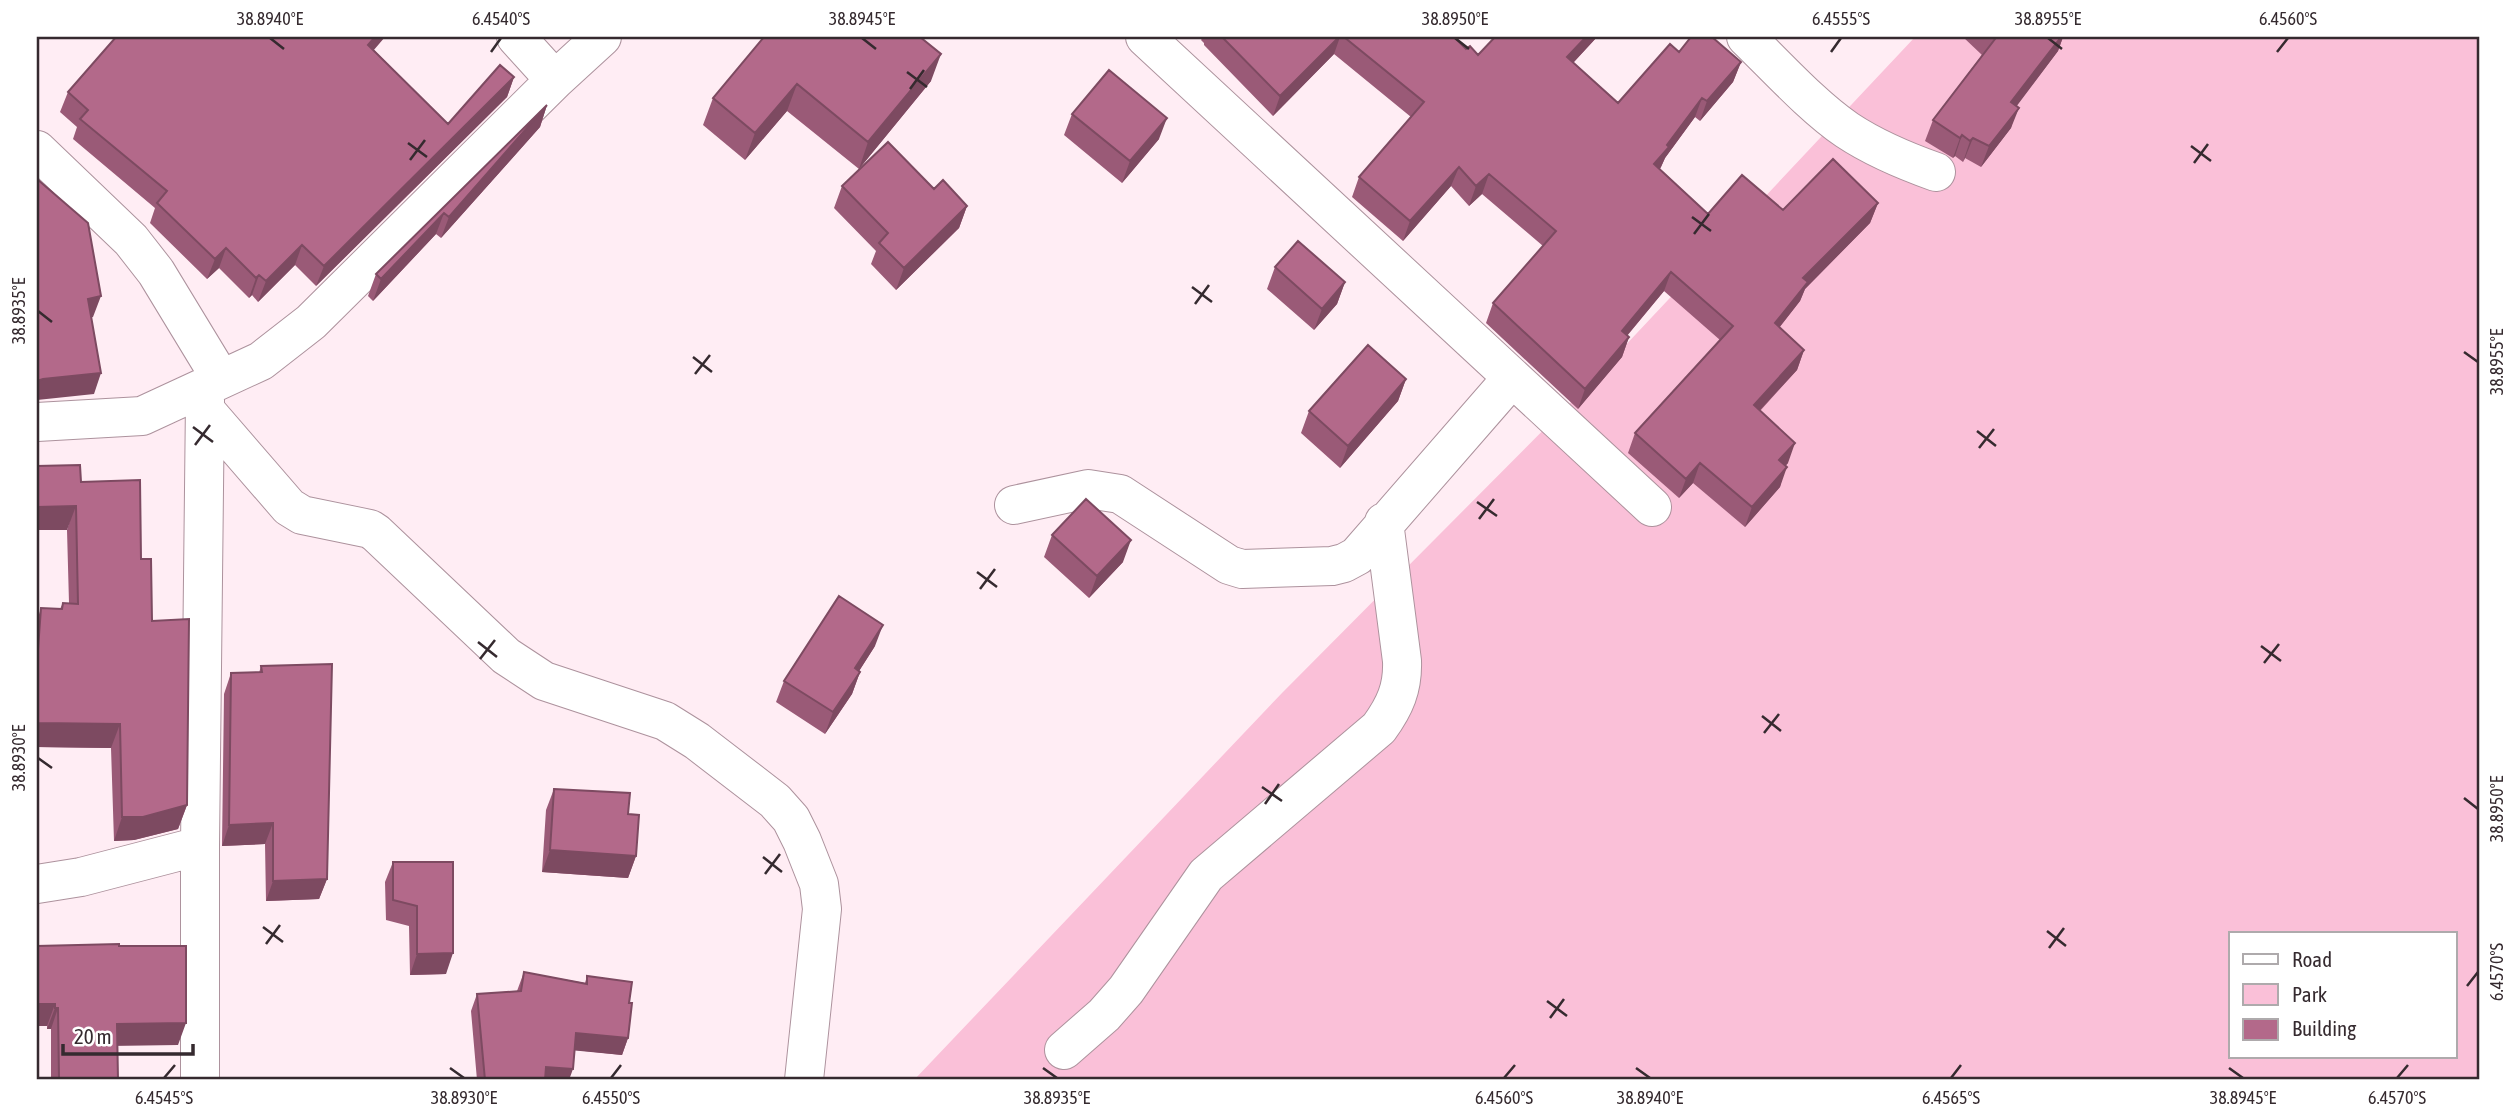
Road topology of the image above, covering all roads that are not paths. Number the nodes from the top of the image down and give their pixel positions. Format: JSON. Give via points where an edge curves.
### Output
{"nodes":[{"id":1,"x":516,"y":37,"type":"edge"},
{"id":2,"x":602,"y":37,"type":"edge"},
{"id":3,"x":1145,"y":37,"type":"edge"},
{"id":4,"x":1746,"y":37,"type":"edge"},
{"id":5,"x":555,"y":80,"type":"junction"},
{"id":6,"x":37,"y":150,"type":"edge"},
{"id":7,"x":1936,"y":172,"type":"dead end"},
{"id":8,"x":1512,"y":378,"type":"junction"},
{"id":9,"x":211,"y":393,"type":"junction"},
{"id":10,"x":37,"y":422,"type":"edge"},
{"id":11,"x":1014,"y":505,"type":"dead end"},
{"id":12,"x":1652,"y":507,"type":"dead end"},
{"id":13,"x":1384,"y":522,"type":"junction"},
{"id":14,"x":200,"y":846,"type":"junction"},
{"id":15,"x":37,"y":884,"type":"edge"},
{"id":16,"x":1067,"y":1067,"type":"edge"},
{"id":17,"x":200,"y":1080,"type":"edge"},
{"id":18,"x":804,"y":1080,"type":"edge"}],
"edges":[{"from":1,"to":5,"type":"street"},
{"from":2,"to":5,"type":"street"},
{"from":3,"to":8,"type":"street"},
{"from":4,"to":7,"type":"street","via":[[1846,129],[1902,160]]},
{"from":5,"to":9,"type":"street","via":[[311,322]]},
{"from":6,"to":9,"type":"street","via":[[131,240],[156,272]]},
{"from":8,"to":12,"type":"street"},
{"from":8,"to":13,"type":"street"},
{"from":9,"to":10,"type":"street","via":[[142,416]]},
{"from":9,"to":14,"type":"street"},
{"from":9,"to":18,"type":"street","via":[[289,507],[302,515],[370,529],[526,670],[544,681],[665,721],[775,801],[791,819],[818,884],[822,909]]},
{"from":11,"to":13,"type":"street","via":[[1088,489],[1120,494],[1222,561],[1242,569],[1344,563],[1357,556]]},
{"from":13,"to":16,"type":"street","via":[[1402,661],[1393,710],[1380,728],[1206,875]]},
{"from":14,"to":15,"type":"street"},
{"from":14,"to":17,"type":"street"}]}
